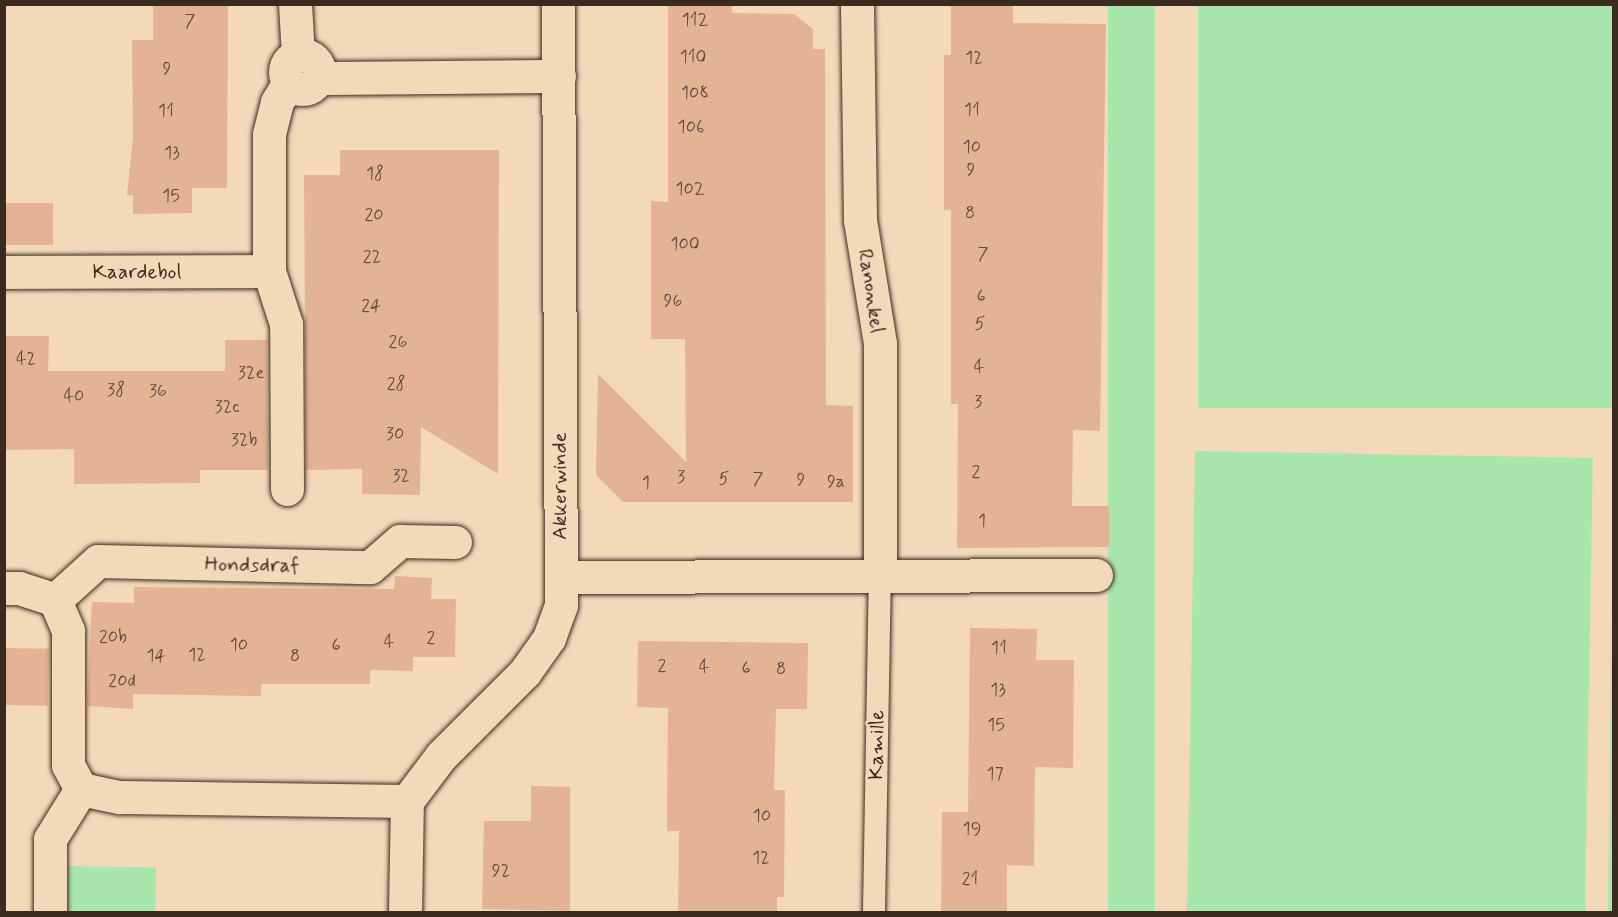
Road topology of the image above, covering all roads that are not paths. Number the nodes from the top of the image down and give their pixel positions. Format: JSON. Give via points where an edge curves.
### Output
{"nodes":[{"id":1,"x":295,"y":4,"type":"edge"},
{"id":2,"x":558,"y":4,"type":"edge"},
{"id":3,"x":857,"y":4,"type":"edge"},
{"id":4,"x":302,"y":73,"type":"junction"},
{"id":5,"x":559,"y":76,"type":"junction"},
{"id":6,"x":270,"y":271,"type":"junction"},
{"id":7,"x":4,"y":272,"type":"edge"},
{"id":8,"x":287,"y":489,"type":"dead end"},
{"id":9,"x":454,"y":542,"type":"dead end"},
{"id":10,"x":1096,"y":575,"type":"dead end"},
{"id":11,"x":561,"y":577,"type":"junction"},
{"id":12,"x":880,"y":578,"type":"junction"},
{"id":13,"x":4,"y":588,"type":"edge"},
{"id":14,"x":55,"y":600,"type":"junction"},
{"id":15,"x":81,"y":789,"type":"junction"},
{"id":16,"x":407,"y":801,"type":"junction"},
{"id":17,"x":50,"y":912,"type":"edge"},
{"id":18,"x":405,"y":912,"type":"edge"},
{"id":19,"x":874,"y":912,"type":"edge"}],
"edges":[{"from":1,"to":4,"type":"street"},
{"from":2,"to":5,"type":"street","name":"Akkerwinde"},
{"from":3,"to":12,"type":"street","name":"Ranonkel","via":[[860,220],[880,343]]},
{"from":4,"to":5,"type":"street"},
{"from":4,"to":6,"type":"street","via":[[277,102],[269,134]]},
{"from":5,"to":11,"type":"street","name":"Akkerwinde"},
{"from":6,"to":7,"type":"street","name":"Kaardebol"},
{"from":6,"to":8,"type":"street","via":[[286,324]]},
{"from":9,"to":14,"type":"street","name":"Hondsdraf","via":[[400,541],[370,567],[98,561]]},
{"from":10,"to":12,"type":"street"},
{"from":11,"to":12,"type":"street"},
{"from":11,"to":16,"type":"street","name":"Akkerwinde","via":[[561,605],[549,638],[493,708],[441,756]]},
{"from":12,"to":19,"type":"lane","name":"Kamille"},
{"from":13,"to":14,"type":"street","via":[[19,588]]},
{"from":14,"to":15,"type":"street","via":[[68,631],[68,765]]},
{"from":15,"to":16,"type":"street","via":[[120,797]]},
{"from":15,"to":17,"type":"street","via":[[50,839]]},
{"from":16,"to":18,"type":"street"}]}
